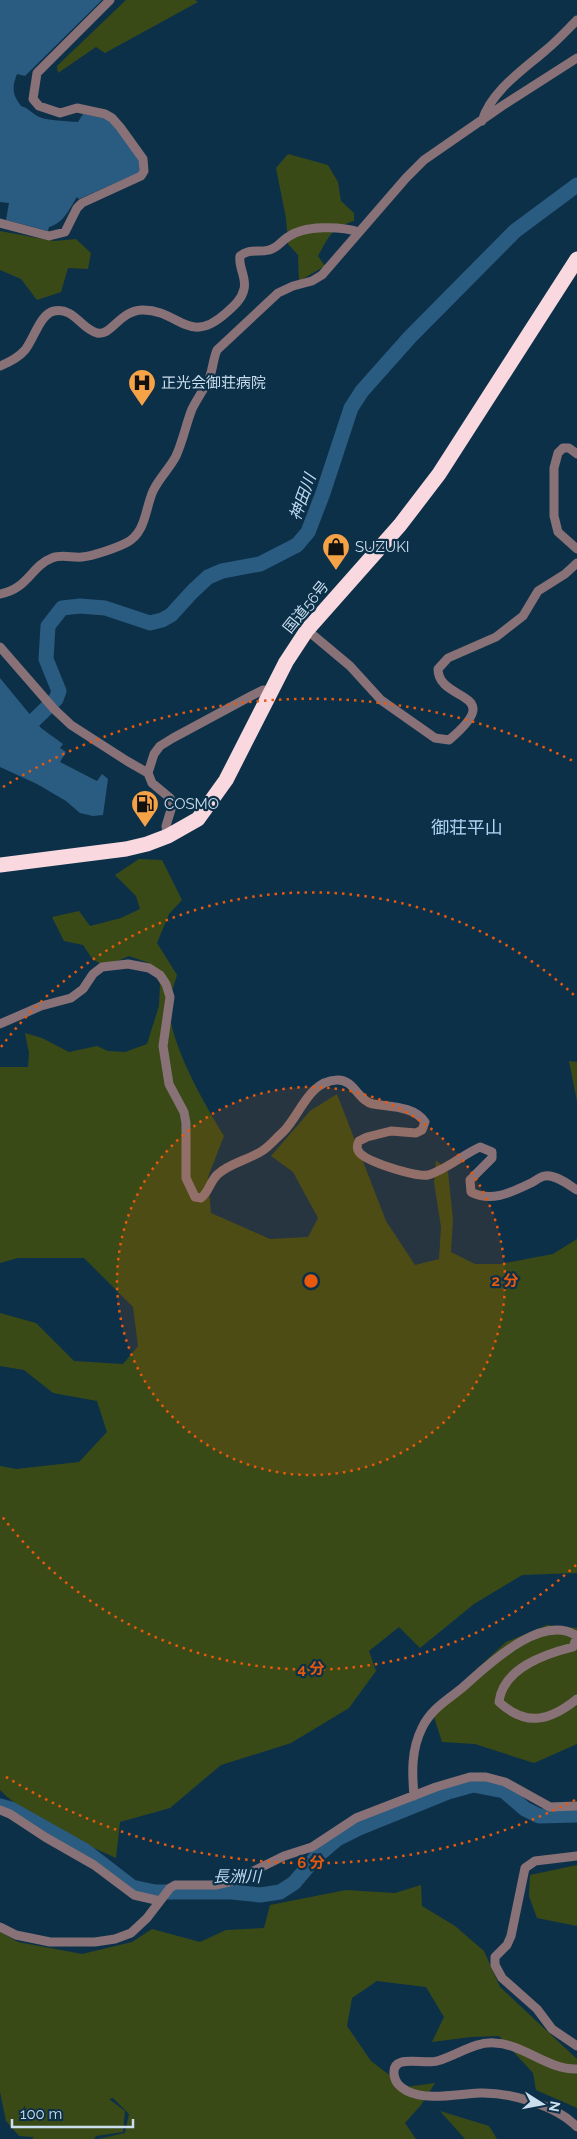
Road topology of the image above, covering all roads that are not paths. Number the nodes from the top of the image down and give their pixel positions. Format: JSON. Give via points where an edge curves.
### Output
{"nodes":[{"id":1,"x":110,"y":0,"type":"edge"},
{"id":2,"x":577,"y":20,"type":"edge"},
{"id":3,"x":577,"y":58,"type":"edge"},
{"id":4,"x":482,"y":122,"type":"junction"},
{"id":5,"x":0,"y":223,"type":"edge"},
{"id":6,"x":359,"y":232,"type":"junction"},
{"id":7,"x":577,"y":259,"type":"edge"},
{"id":8,"x":0,"y":366,"type":"edge"},
{"id":9,"x":577,"y":454,"type":"edge"},
{"id":10,"x":577,"y":549,"type":"edge"},
{"id":11,"x":577,"y":562,"type":"edge"},
{"id":12,"x":0,"y":594,"type":"edge"},
{"id":13,"x":307,"y":630,"type":"junction"},
{"id":14,"x":0,"y":647,"type":"edge"},
{"id":15,"x":271,"y":691,"type":"junction"},
{"id":16,"x":148,"y":773,"type":"junction"},
{"id":17,"x":168,"y":836,"type":"junction"},
{"id":18,"x":0,"y":864,"type":"edge"},
{"id":19,"x":0,"y":1024,"type":"edge"},
{"id":20,"x":577,"y":1190,"type":"edge"},
{"id":21,"x":577,"y":1636,"type":"edge"},
{"id":22,"x":577,"y":1699,"type":"edge"},
{"id":23,"x":414,"y":1796,"type":"junction"},
{"id":24,"x":577,"y":1806,"type":"edge"},
{"id":25,"x":0,"y":1810,"type":"edge"},
{"id":26,"x":577,"y":1856,"type":"edge"},
{"id":27,"x":160,"y":1901,"type":"junction"},
{"id":28,"x":0,"y":1927,"type":"edge"},
{"id":29,"x":577,"y":2046,"type":"edge"},
{"id":30,"x":577,"y":2069,"type":"edge"},
{"id":31,"x":577,"y":2127,"type":"edge"}],
"edges":[{"from":1,"to":5,"type":"street","via":[[37,73],[33,99],[39,106],[60,113],[77,108],[105,114],[120,127],[143,159],[144,171],[141,176],[82,203],[65,232],[49,236]]},
{"from":2,"to":4,"type":"street","via":[[486,107]]},
{"from":3,"to":4,"type":"street"},
{"from":4,"to":6,"type":"street","via":[[424,160]]},
{"from":6,"to":8,"type":"street","via":[[308,228],[299,230],[268,251],[246,251],[240,256],[239,264],[245,288],[236,304],[215,323],[198,328],[143,310],[130,312],[119,319],[110,331],[101,334],[70,313],[52,311],[44,317],[25,350]]},
{"from":6,"to":12,"type":"street","via":[[322,275],[278,293],[217,350],[209,378],[192,409],[176,456],[156,485],[142,528],[135,537],[82,557],[52,558],[39,566],[26,582]]},
{"from":7,"to":13,"type":"highway","name":"国道56号","via":[[439,474],[400,525]]},
{"from":9,"to":10,"type":"street","via":[[563,448],[558,453],[554,468],[555,525],[564,539]]},
{"from":11,"to":13,"type":"street","via":[[538,591],[523,616],[496,637],[448,658],[438,669],[441,681],[463,696],[473,708],[470,720],[449,740],[435,738],[381,700],[350,666]]},
{"from":13,"to":15,"type":"highway","name":"国道56号"},
{"from":14,"to":16,"type":"street","via":[[72,725]]},
{"from":15,"to":16,"type":"street","via":[[263,690],[250,696],[173,738],[154,754]]},
{"from":15,"to":17,"type":"highway","name":"国道56号","via":[[226,780],[198,819]]},
{"from":16,"to":17,"type":"street","via":[[152,784],[173,803],[166,826]]},
{"from":17,"to":18,"type":"highway","name":"国道56号","via":[[126,849]]},
{"from":19,"to":20,"type":"street","via":[[41,1006],[71,998],[84,989],[93,974],[102,967],[128,964],[149,968],[160,975],[170,997],[163,1046],[168,1084],[184,1112],[186,1178],[195,1197],[205,1195],[214,1177],[223,1169],[263,1151],[286,1129],[317,1087],[338,1080],[346,1082],[368,1103],[415,1111],[425,1122],[422,1130],[416,1133],[391,1132],[359,1141],[358,1152],[365,1158],[408,1173],[427,1175],[480,1147],[492,1152],[492,1158],[470,1180],[471,1192],[477,1195],[504,1194],[545,1176],[556,1178]]},
{"from":21,"to":22,"type":"street","via":[[573,1647],[549,1653],[507,1680],[500,1691],[499,1702],[521,1717],[537,1719],[551,1717]]},
{"from":21,"to":23,"type":"street","via":[[554,1631],[520,1641],[439,1705],[422,1728],[413,1751]]},
{"from":23,"to":24,"type":"street","via":[[470,1777],[486,1777],[505,1782],[540,1804]]},
{"from":23,"to":27,"type":"street","via":[[356,1818],[312,1847],[284,1856],[233,1881],[216,1885],[175,1885]]},
{"from":25,"to":27,"type":"street","via":[[94,1865],[134,1895]]},
{"from":26,"to":29,"type":"street","via":[[535,1861],[525,1868],[511,1936],[495,1957],[502,1978],[537,2009],[552,2029]]},
{"from":27,"to":28,"type":"street","via":[[130,1933],[102,1941],[71,1943],[30,1939]]},
{"from":30,"to":31,"type":"street","via":[[565,2068],[495,2042],[432,2063],[403,2060],[394,2071],[400,2087],[412,2093],[429,2096],[501,2095],[549,2108],[570,2119]]}]}
